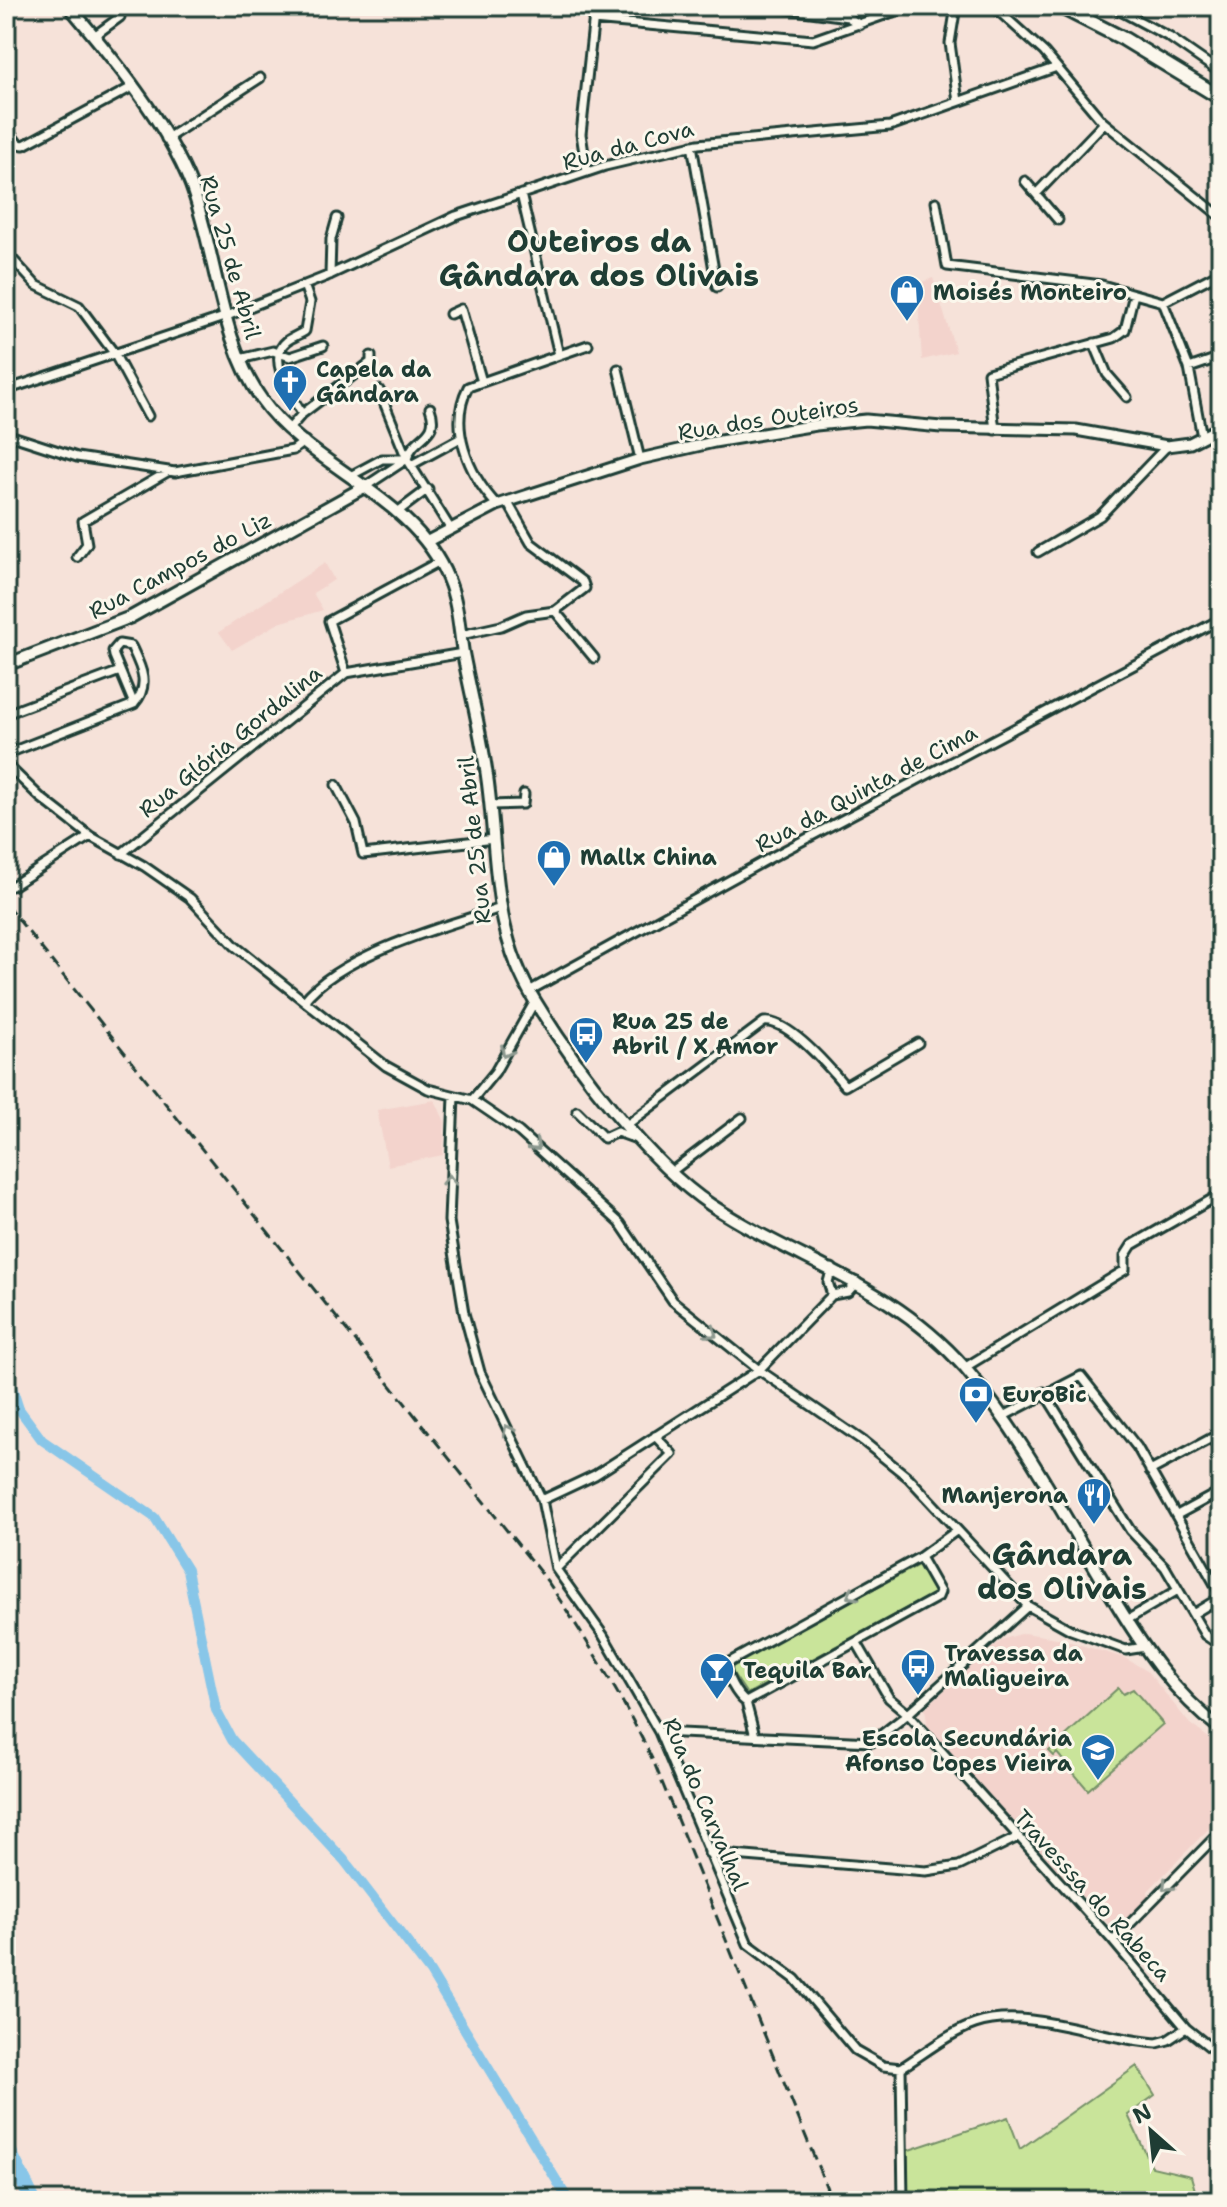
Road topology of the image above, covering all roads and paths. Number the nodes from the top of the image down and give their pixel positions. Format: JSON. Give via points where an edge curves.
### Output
{"nodes":[{"id":1,"x":69,"y":6,"type":"edge"},
{"id":2,"x":595,"y":6,"type":"edge"},
{"id":3,"x":766,"y":6,"type":"edge"},
{"id":4,"x":910,"y":6,"type":"edge"},
{"id":5,"x":956,"y":6,"type":"edge"},
{"id":6,"x":993,"y":6,"type":"edge"},
{"id":7,"x":1059,"y":6,"type":"edge"},
{"id":8,"x":1111,"y":6,"type":"edge"},
{"id":9,"x":120,"y":17,"type":"dead end"},
{"id":10,"x":593,"y":20,"type":"junction"},
{"id":11,"x":860,"y":25,"type":"junction"},
{"id":12,"x":94,"y":36,"type":"junction"},
{"id":13,"x":1054,"y":68,"type":"junction"},
{"id":14,"x":1221,"y":73,"type":"edge"},
{"id":15,"x":260,"y":78,"type":"dead end"},
{"id":16,"x":132,"y":87,"type":"junction"},
{"id":17,"x":1221,"y":98,"type":"edge"},
{"id":18,"x":958,"y":102,"type":"junction"},
{"id":19,"x":1104,"y":123,"type":"junction"},
{"id":20,"x":6,"y":128,"type":"edge"},
{"id":21,"x":166,"y":139,"type":"junction"},
{"id":22,"x":692,"y":145,"type":"junction"},
{"id":23,"x":587,"y":172,"type":"junction"},
{"id":24,"x":1025,"y":181,"type":"dead end"},
{"id":25,"x":521,"y":194,"type":"junction"},
{"id":26,"x":1036,"y":194,"type":"junction"},
{"id":27,"x":936,"y":202,"type":"dead end"},
{"id":28,"x":1221,"y":217,"type":"edge"},
{"id":29,"x":337,"y":218,"type":"dead end"},
{"id":30,"x":1058,"y":220,"type":"dead end"},
{"id":31,"x":6,"y":252,"type":"edge"},
{"id":32,"x":1221,"y":272,"type":"edge"},
{"id":33,"x":330,"y":275,"type":"junction"},
{"id":34,"x":304,"y":285,"type":"junction"},
{"id":35,"x":717,"y":287,"type":"dead end"},
{"id":36,"x":1134,"y":294,"type":"junction"},
{"id":37,"x":1163,"y":302,"type":"junction"},
{"id":38,"x":450,"y":314,"type":"dead end"},
{"id":39,"x":227,"y":316,"type":"junction"},
{"id":40,"x":1094,"y":343,"type":"junction"},
{"id":41,"x":588,"y":345,"type":"dead end"},
{"id":42,"x":323,"y":346,"type":"dead end"},
{"id":43,"x":114,"y":353,"type":"junction"},
{"id":44,"x":280,"y":353,"type":"junction"},
{"id":45,"x":559,"y":355,"type":"junction"},
{"id":46,"x":371,"y":356,"type":"dead end"},
{"id":47,"x":1221,"y":357,"type":"edge"},
{"id":48,"x":240,"y":359,"type":"junction"},
{"id":49,"x":1189,"y":368,"type":"junction"},
{"id":50,"x":618,"y":369,"type":"dead end"},
{"id":51,"x":482,"y":382,"type":"junction"},
{"id":52,"x":6,"y":390,"type":"edge"},
{"id":53,"x":379,"y":390,"type":"dead end"},
{"id":54,"x":1127,"y":397,"type":"dead end"},
{"id":55,"x":430,"y":408,"type":"dead end"},
{"id":56,"x":302,"y":414,"type":"junction"},
{"id":57,"x":148,"y":416,"type":"dead end"},
{"id":58,"x":1221,"y":427,"type":"edge"},
{"id":59,"x":289,"y":429,"type":"junction"},
{"id":60,"x":995,"y":430,"type":"junction"},
{"id":61,"x":6,"y":434,"type":"edge"},
{"id":62,"x":1202,"y":437,"type":"junction"},
{"id":63,"x":459,"y":439,"type":"junction"},
{"id":64,"x":305,"y":441,"type":"junction"},
{"id":65,"x":1167,"y":446,"type":"junction"},
{"id":66,"x":640,"y":459,"type":"junction"},
{"id":67,"x":409,"y":462,"type":"junction"},
{"id":68,"x":169,"y":471,"type":"junction"},
{"id":69,"x":352,"y":475,"type":"junction"},
{"id":70,"x":366,"y":486,"type":"junction"},
{"id":71,"x":428,"y":489,"type":"junction"},
{"id":72,"x":502,"y":503,"type":"junction"},
{"id":73,"x":396,"y":513,"type":"junction"},
{"id":74,"x":450,"y":528,"type":"junction"},
{"id":75,"x":426,"y":542,"type":"junction"},
{"id":76,"x":1038,"y":552,"type":"dead end"},
{"id":77,"x":77,"y":557,"type":"dead end"},
{"id":78,"x":440,"y":561,"type":"junction"},
{"id":79,"x":555,"y":611,"type":"junction"},
{"id":80,"x":1221,"y":619,"type":"edge"},
{"id":81,"x":461,"y":635,"type":"junction"},
{"id":82,"x":463,"y":653,"type":"junction"},
{"id":83,"x":594,"y":658,"type":"dead end"},
{"id":84,"x":6,"y":665,"type":"edge"},
{"id":85,"x":120,"y":671,"type":"junction"},
{"id":86,"x":346,"y":673,"type":"junction"},
{"id":87,"x":134,"y":704,"type":"junction"},
{"id":88,"x":6,"y":714,"type":"edge"},
{"id":89,"x":6,"y":754,"type":"edge"},
{"id":90,"x":6,"y":764,"type":"edge"},
{"id":91,"x":336,"y":785,"type":"dead end"},
{"id":92,"x":524,"y":794,"type":"dead end"},
{"id":93,"x":491,"y":805,"type":"junction"},
{"id":94,"x":90,"y":836,"type":"junction"},
{"id":95,"x":494,"y":839,"type":"junction"},
{"id":96,"x":121,"y":854,"type":"junction"},
{"id":97,"x":12,"y":886,"type":"dead end"},
{"id":98,"x":498,"y":909,"type":"junction"},
{"id":99,"x":532,"y":996,"type":"junction"},
{"id":100,"x":304,"y":1001,"type":"junction"},
{"id":101,"x":918,"y":1043,"type":"dead end"},
{"id":102,"x":454,"y":1096,"type":"junction"},
{"id":103,"x":472,"y":1100,"type":"junction"},
{"id":104,"x":577,"y":1111,"type":"dead end"},
{"id":105,"x":742,"y":1118,"type":"dead end"},
{"id":106,"x":628,"y":1124,"type":"junction"},
{"id":107,"x":641,"y":1139,"type":"junction"},
{"id":108,"x":671,"y":1172,"type":"junction"},
{"id":109,"x":1221,"y":1194,"type":"edge"},
{"id":110,"x":832,"y":1268,"type":"junction"},
{"id":111,"x":857,"y":1282,"type":"junction"},
{"id":112,"x":832,"y":1295,"type":"junction"},
{"id":113,"x":964,"y":1368,"type":"junction"},
{"id":114,"x":759,"y":1370,"type":"junction"},
{"id":115,"x":1044,"y":1392,"type":"junction"},
{"id":116,"x":1002,"y":1417,"type":"junction"},
{"id":117,"x":1221,"y":1433,"type":"edge"},
{"id":118,"x":655,"y":1436,"type":"junction"},
{"id":119,"x":1150,"y":1471,"type":"junction"},
{"id":120,"x":1221,"y":1491,"type":"edge"},
{"id":121,"x":542,"y":1500,"type":"junction"},
{"id":122,"x":1177,"y":1515,"type":"junction"},
{"id":123,"x":956,"y":1531,"type":"junction"},
{"id":124,"x":920,"y":1557,"type":"junction"},
{"id":125,"x":556,"y":1569,"type":"junction"},
{"id":126,"x":1178,"y":1590,"type":"junction"},
{"id":127,"x":1221,"y":1596,"type":"edge"},
{"id":128,"x":1028,"y":1606,"type":"junction"},
{"id":129,"x":1193,"y":1614,"type":"junction"},
{"id":130,"x":1127,"y":1620,"type":"junction"},
{"id":131,"x":857,"y":1643,"type":"junction"},
{"id":132,"x":1221,"y":1646,"type":"edge"},
{"id":133,"x":1145,"y":1647,"type":"junction"},
{"id":134,"x":746,"y":1702,"type":"junction"},
{"id":135,"x":1198,"y":1710,"type":"junction"},
{"id":136,"x":908,"y":1714,"type":"junction"},
{"id":137,"x":1221,"y":1723,"type":"edge"},
{"id":138,"x":1221,"y":1729,"type":"edge"},
{"id":139,"x":659,"y":1732,"type":"junction"},
{"id":140,"x":755,"y":1736,"type":"junction"},
{"id":141,"x":1221,"y":1831,"type":"edge"},
{"id":142,"x":1018,"y":1837,"type":"junction"},
{"id":143,"x":709,"y":1853,"type":"junction"},
{"id":144,"x":1113,"y":1941,"type":"junction"},
{"id":145,"x":1186,"y":2028,"type":"junction"},
{"id":146,"x":1219,"y":2053,"type":"edge"},
{"id":147,"x":901,"y":2068,"type":"junction"},
{"id":148,"x":903,"y":2201,"type":"edge"}],
"edges":[{"from":1,"to":12,"type":"main road","name":"Rua 25 de Abril"},
{"from":2,"to":10,"type":"street"},
{"from":3,"to":11,"type":"street","via":[[848,17]]},
{"from":4,"to":11,"type":"street"},
{"from":5,"to":18,"type":"street","via":[[950,43]]},
{"from":6,"to":13,"type":"street","via":[[1044,52]]},
{"from":7,"to":17,"type":"main road"},
{"from":8,"to":14,"type":"street"},
{"from":9,"to":12,"type":"street"},
{"from":10,"to":11,"type":"street","via":[[813,40]]},
{"from":10,"to":23,"type":"street","via":[[581,134]]},
{"from":12,"to":16,"type":"main road","name":"Rua 25 de Abril"},
{"from":13,"to":18,"type":"street","name":"Rua da Cova"},
{"from":13,"to":19,"type":"street"},
{"from":15,"to":21,"type":"street"},
{"from":16,"to":20,"type":"street","via":[[24,145]]},
{"from":16,"to":21,"type":"main road","name":"Rua 25 de Abril"},
{"from":18,"to":22,"type":"street","name":"Rua da Cova","via":[[860,131]]},
{"from":19,"to":26,"type":"street"},
{"from":19,"to":28,"type":"street"},
{"from":21,"to":39,"type":"main road","name":"Rua 25 de Abril","via":[[195,198]]},
{"from":22,"to":23,"type":"street","name":"Rua da Cova"},
{"from":22,"to":35,"type":"street"},
{"from":23,"to":25,"type":"street","name":"Rua da Cova"},
{"from":24,"to":26,"type":"street"},
{"from":25,"to":33,"type":"street","name":"Rua da Cova","via":[[456,216]]},
{"from":25,"to":45,"type":"street"},
{"from":26,"to":30,"type":"street"},
{"from":27,"to":36,"type":"street","via":[[947,266],[1102,285]]},
{"from":29,"to":33,"type":"street"},
{"from":31,"to":43,"type":"street","via":[[36,285],[79,306]]},
{"from":32,"to":37,"type":"street"},
{"from":33,"to":34,"type":"street","name":"Rua da Cova"},
{"from":34,"to":39,"type":"street","name":"Rua da Cova"},
{"from":34,"to":44,"type":"street","via":[[310,302],[305,331],[286,341]]},
{"from":36,"to":37,"type":"street"},
{"from":36,"to":40,"type":"street","via":[[1125,330]]},
{"from":37,"to":49,"type":"street"},
{"from":38,"to":51,"type":"street","via":[[461,309]]},
{"from":39,"to":43,"type":"street","name":"Rua da Cova"},
{"from":39,"to":48,"type":"main road","name":"Rua 25 de Abril"},
{"from":40,"to":54,"type":"street","via":[[1107,374]]},
{"from":40,"to":60,"type":"street","via":[[988,373]]},
{"from":41,"to":45,"type":"street"},
{"from":42,"to":44,"type":"street","via":[[290,357]]},
{"from":43,"to":52,"type":"street","name":"Rua da Cova"},
{"from":43,"to":57,"type":"street"},
{"from":44,"to":48,"type":"street"},
{"from":44,"to":56,"type":"street","via":[[279,367]]},
{"from":45,"to":51,"type":"street"},
{"from":46,"to":56,"type":"street","via":[[371,362]]},
{"from":47,"to":49,"type":"street"},
{"from":48,"to":59,"type":"main road","name":"Rua 25 de Abril","via":[[260,398]]},
{"from":49,"to":62,"type":"street"},
{"from":50,"to":66,"type":"street"},
{"from":51,"to":63,"type":"street","via":[[468,387],[462,399]]},
{"from":53,"to":67,"type":"street"},
{"from":55,"to":67,"type":"street","via":[[432,428],[409,451]]},
{"from":56,"to":59,"type":"street"},
{"from":58,"to":62,"type":"street","name":"Rua dos Outeiros"},
{"from":59,"to":64,"type":"main road","name":"Rua 25 de Abril"},
{"from":60,"to":65,"type":"street","name":"Rua dos Outeiros","via":[[1099,432]]},
{"from":60,"to":66,"type":"street","name":"Rua dos Outeiros","via":[[854,420]]},
{"from":61,"to":68,"type":"street","via":[[77,457]]},
{"from":62,"to":65,"type":"street","name":"Rua dos Outeiros"},
{"from":63,"to":67,"type":"street"},
{"from":63,"to":72,"type":"street","via":[[489,496]]},
{"from":64,"to":68,"type":"street","via":[[293,450]]},
{"from":64,"to":69,"type":"main road","name":"Rua 25 de Abril"},
{"from":65,"to":76,"type":"street","via":[[1100,516]]},
{"from":66,"to":72,"type":"street","name":"Rua dos Outeiros"},
{"from":67,"to":69,"type":"street","via":[[382,459]]},
{"from":67,"to":70,"type":"street"},
{"from":67,"to":71,"type":"street"},
{"from":68,"to":77,"type":"street","via":[[83,521],[87,544]]},
{"from":69,"to":70,"type":"main road","name":"Rua 25 de Abril"},
{"from":70,"to":73,"type":"main road","name":"Rua 25 de Abril"},
{"from":70,"to":84,"type":"main road","name":"Rua Campos do Liz","via":[[131,617]]},
{"from":71,"to":73,"type":"street"},
{"from":71,"to":74,"type":"street"},
{"from":72,"to":74,"type":"street","name":"Rua dos Outeiros"},
{"from":72,"to":79,"type":"street","via":[[531,543],[583,582],[585,588]]},
{"from":73,"to":75,"type":"main road","name":"Rua 25 de Abril"},
{"from":74,"to":75,"type":"street","name":"Rua dos Outeiros"},
{"from":75,"to":78,"type":"main road","name":"Rua 25 de Abril"},
{"from":78,"to":81,"type":"main road","name":"Rua 25 de Abril","via":[[452,588]]},
{"from":78,"to":86,"type":"street","via":[[329,621]]},
{"from":79,"to":81,"type":"street"},
{"from":79,"to":83,"type":"street"},
{"from":80,"to":99,"type":"street","name":"Rua da Quinta de Cima","via":[[770,858]]},
{"from":81,"to":82,"type":"main road","name":"Rua 25 de Abril"},
{"from":82,"to":86,"type":"street","name":"Rua Glória Gordalina"},
{"from":82,"to":93,"type":"main road","name":"Rua 25 de Abril"},
{"from":85,"to":87,"type":"street"},
{"from":85,"to":87,"type":"street","via":[[113,651],[127,643],[144,681]]},
{"from":85,"to":88,"type":"street"},
{"from":86,"to":96,"type":"street","name":"Rua Glória Gordalina"},
{"from":87,"to":89,"type":"street"},
{"from":90,"to":94,"type":"street"},
{"from":91,"to":95,"type":"street","via":[[356,823],[363,854]]},
{"from":92,"to":93,"type":"street","via":[[523,804]]},
{"from":93,"to":95,"type":"main road","name":"Rua 25 de Abril"},
{"from":94,"to":96,"type":"street"},
{"from":94,"to":97,"type":"street"},
{"from":95,"to":98,"type":"main road","name":"Rua 25 de Abril"},
{"from":96,"to":100,"type":"street","via":[[190,898],[235,946]]},
{"from":98,"to":99,"type":"main road","name":"Rua 25 de Abril"},
{"from":98,"to":100,"type":"street","via":[[393,944],[320,984]]},
{"from":99,"to":103,"type":"street","one_way":true,"via":[[495,1072]]},
{"from":99,"to":106,"type":"main road","name":"Rua 25 de Abril"},
{"from":100,"to":102,"type":"street","via":[[386,1066],[428,1089]]},
{"from":101,"to":106,"type":"street","via":[[847,1090],[824,1061],[781,1025],[764,1022]]},
{"from":102,"to":103,"type":"street"},
{"from":121,"to":102,"type":"street","name":"Rua do Carvalhal","one_way":true,"via":[[480,1372],[464,1313],[449,1221]]},
{"from":103,"to":114,"type":"street","one_way":true,"via":[[519,1132],[601,1204],[637,1243],[654,1278],[673,1301]]},
{"from":104,"to":107,"type":"street","via":[[604,1138],[617,1132]]},
{"from":105,"to":108,"type":"street"},
{"from":106,"to":107,"type":"main road","name":"Rua 25 de Abril"},
{"from":107,"to":108,"type":"main road","name":"Rua 25 de Abril"},
{"from":108,"to":110,"type":"main road","name":"Rua 25 de Abril","via":[[710,1205]]},
{"from":109,"to":113,"type":"street","via":[[1132,1245],[1125,1270]]},
{"from":110,"to":111,"type":"main road","name":"Rua 25 de Abril"},
{"from":110,"to":112,"type":"street"},
{"from":111,"to":112,"type":"street","via":[[848,1292]]},
{"from":111,"to":113,"type":"main road","name":"Rua 25 de Abril","via":[[902,1309]]},
{"from":112,"to":114,"type":"street"},
{"from":113,"to":116,"type":"main road","name":"Rua 25 de Abril"},
{"from":114,"to":118,"type":"street"},
{"from":114,"to":123,"type":"street","via":[[886,1459]]},
{"from":115,"to":116,"type":"street"},
{"from":115,"to":119,"type":"street","via":[[1081,1376]]},
{"from":115,"to":126,"type":"street","via":[[1130,1530],[1158,1558]]},
{"from":116,"to":130,"type":"main road","name":"Rua 25 de Abril"},
{"from":117,"to":119,"type":"street"},
{"from":118,"to":121,"type":"street","via":[[595,1475]]},
{"from":118,"to":125,"type":"street","via":[[672,1454]]},
{"from":119,"to":122,"type":"street"},
{"from":120,"to":122,"type":"street"},
{"from":121,"to":125,"type":"street","name":"Rua do Carvalhal"},
{"from":122,"to":127,"type":"street"},
{"from":123,"to":124,"type":"street"},
{"from":123,"to":128,"type":"street"},
{"from":124,"to":131,"type":"street","via":[[940,1595]]},
{"from":124,"to":134,"type":"street","one_way":true,"via":[[726,1664]]},
{"from":125,"to":139,"type":"street","name":"Rua do Carvalhal","via":[[603,1635]]},
{"from":126,"to":129,"type":"street"},
{"from":126,"to":130,"type":"street"},
{"from":127,"to":129,"type":"street"},
{"from":128,"to":133,"type":"street","via":[[1071,1630],[1126,1650]]},
{"from":128,"to":136,"type":"street"},
{"from":129,"to":132,"type":"street","via":[[1205,1635]]},
{"from":130,"to":133,"type":"main road","name":"Rua 25 de Abril"},
{"from":131,"to":134,"type":"street"},
{"from":131,"to":136,"type":"street","name":"Travesssa do Rabeca","via":[[889,1698]]},
{"from":133,"to":135,"type":"main road","name":"Rua 25 de Abril"},
{"from":134,"to":140,"type":"street"},
{"from":135,"to":137,"type":"main road","name":"Rua 25 de Abril"},
{"from":135,"to":138,"type":"main road","name":"Rua 25 de Abril"},
{"from":136,"to":140,"type":"street","via":[[872,1742]]},
{"from":136,"to":142,"type":"street","name":"Travesssa do Rabeca"},
{"from":139,"to":140,"type":"street"},
{"from":139,"to":143,"type":"street","name":"Rua do Carvalhal"},
{"from":141,"to":144,"type":"street","one_way":true},
{"from":142,"to":143,"type":"street","via":[[959,1866],[926,1871]]},
{"from":142,"to":144,"type":"street","name":"Travesssa do Rabeca"},
{"from":143,"to":147,"type":"street","name":"Rua do Carvalhal","via":[[748,1944],[795,1979],[855,2050],[883,2066]]},
{"from":144,"to":145,"type":"street","name":"Travesssa do Rabeca"},
{"from":145,"to":146,"type":"street","name":"Travesssa do Rabeca"},
{"from":145,"to":147,"type":"street","via":[[1168,2040],[1144,2042],[997,2018],[961,2029]]},
{"from":147,"to":148,"type":"street"}]}
